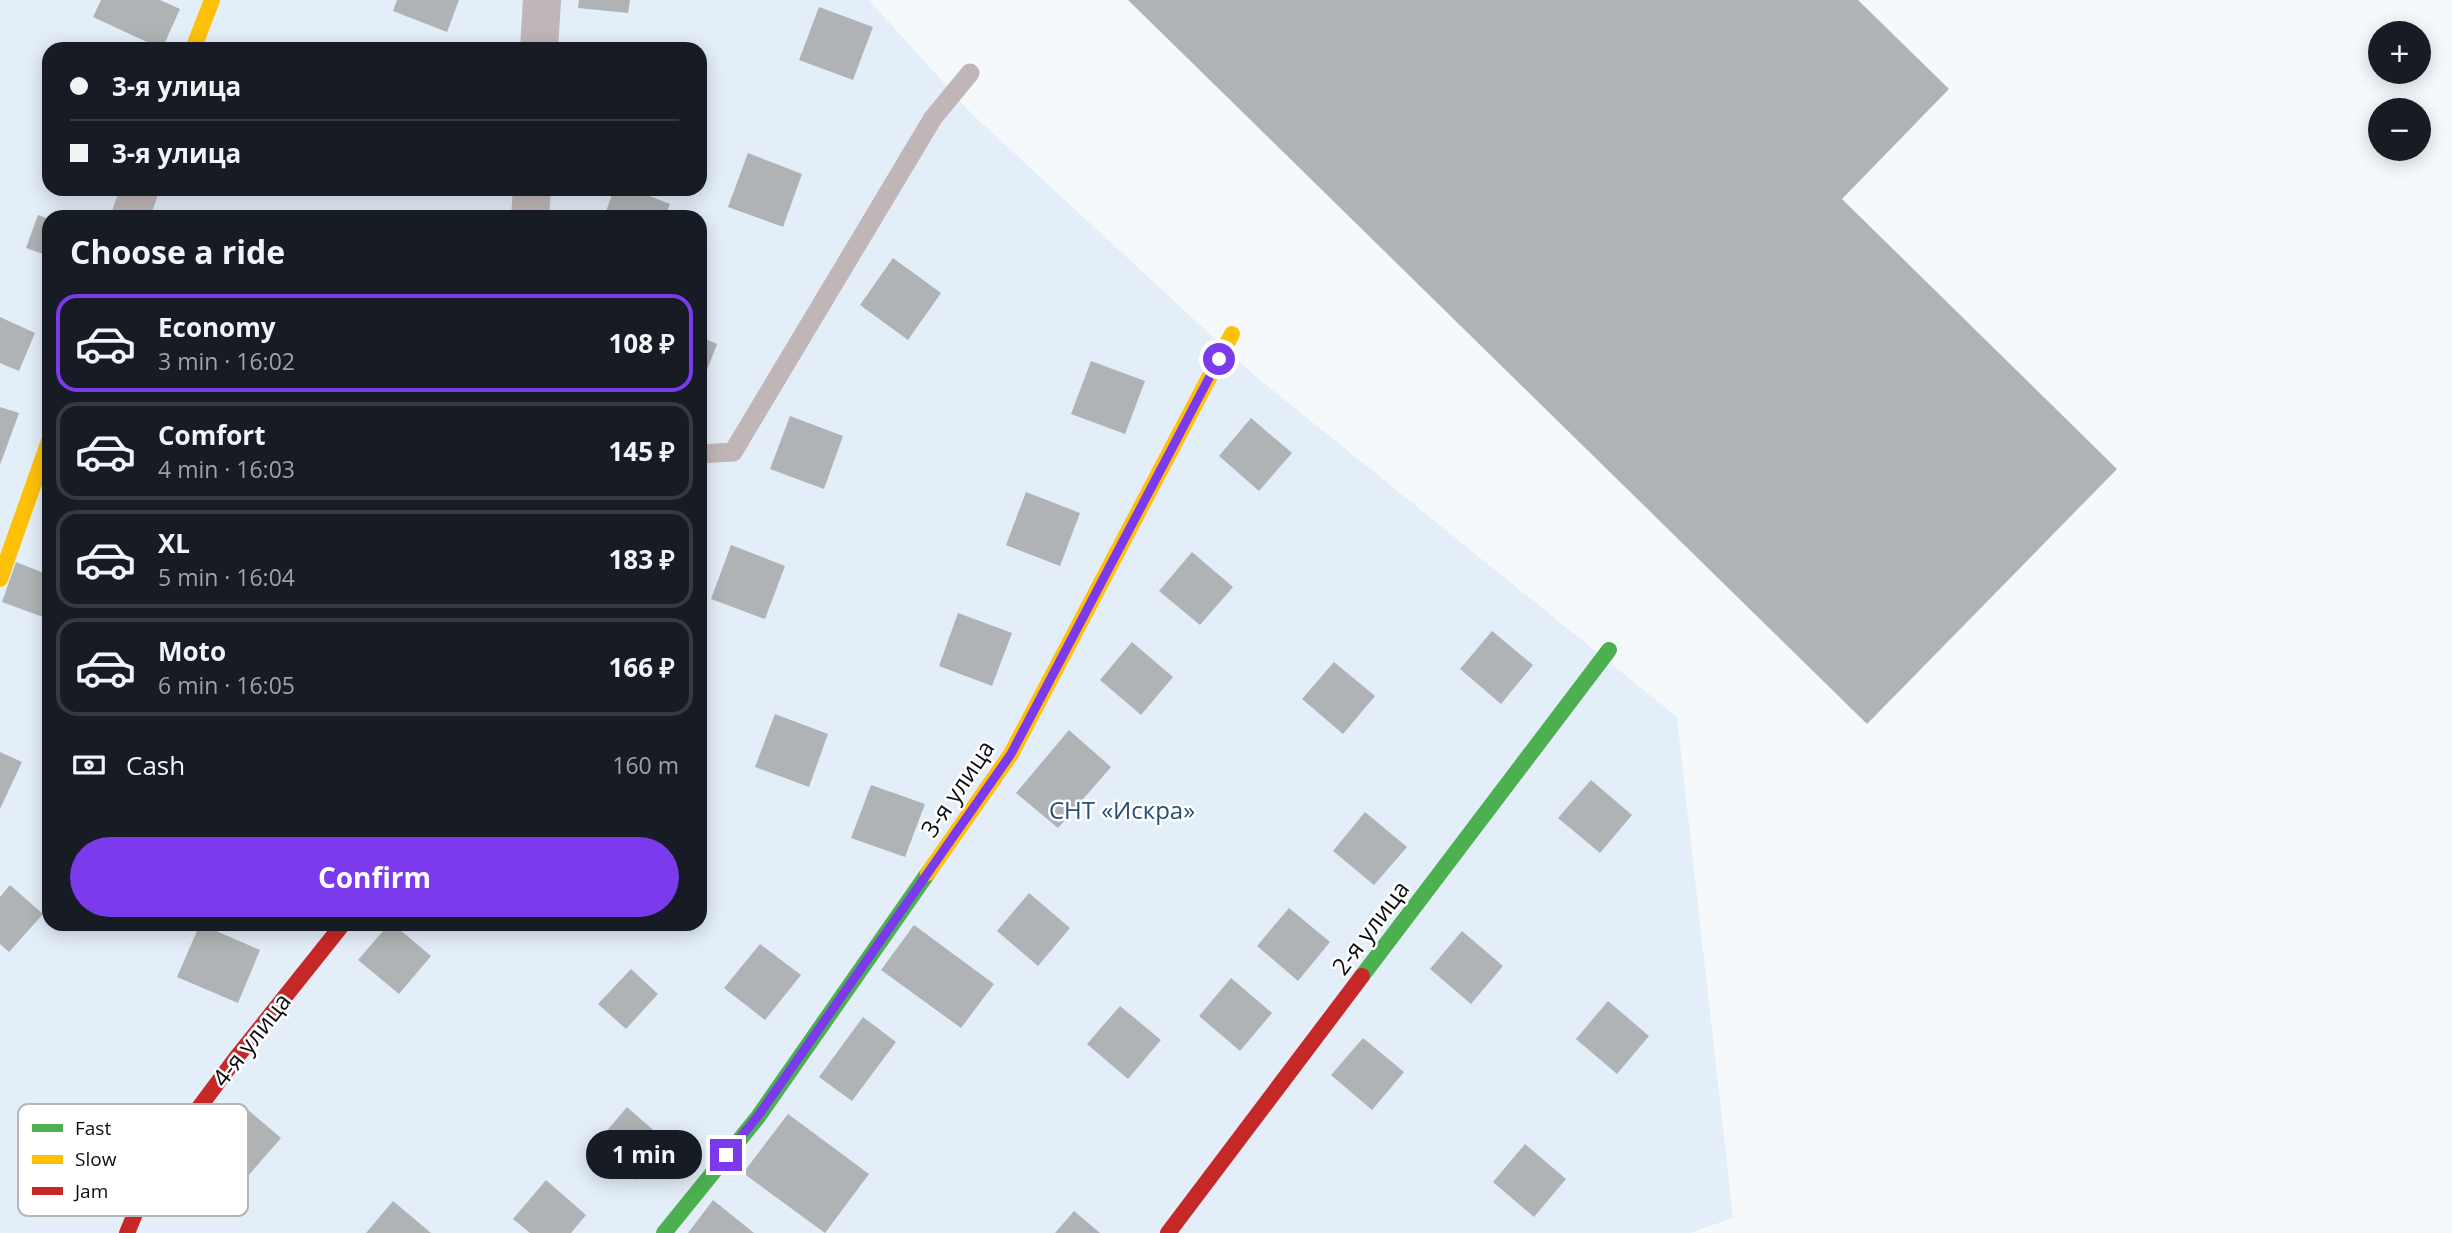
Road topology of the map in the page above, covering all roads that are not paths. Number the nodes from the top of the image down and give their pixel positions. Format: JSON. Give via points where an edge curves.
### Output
{"nodes":[{"id":1,"x":212,"y":0,"type":"edge"},
{"id":2,"x":542,"y":0,"type":"edge"},
{"id":3,"x":196,"y":42,"type":"edge"},
{"id":4,"x":539,"y":42,"type":"edge"},
{"id":5,"x":970,"y":73,"type":"dead end"},
{"id":6,"x":1232,"y":334,"type":"dead end"},
{"id":7,"x":707,"y":453,"type":"edge"},
{"id":8,"x":42,"y":461,"type":"edge"},
{"id":9,"x":0,"y":579,"type":"edge"},
{"id":10,"x":1609,"y":650,"type":"dead end"},
{"id":11,"x":337,"y":931,"type":"edge"},
{"id":12,"x":202,"y":1104,"type":"edge"},
{"id":13,"x":134,"y":1216,"type":"edge"},
{"id":14,"x":127,"y":1233,"type":"edge"},
{"id":15,"x":664,"y":1233,"type":"edge"},
{"id":16,"x":1168,"y":1233,"type":"edge"}],
"edges":[{"from":1,"to":3,"type":"street"},
{"from":2,"to":4,"type":"street"},
{"from":5,"to":7,"type":"lane","via":[[933,118],[733,452]]},
{"from":6,"to":15,"type":"street","name":"3-я улица","via":[[1011,754],[758,1116]]},
{"from":8,"to":9,"type":"street"},
{"from":10,"to":16,"type":"street","name":"2-я улица"},
{"from":11,"to":12,"type":"street","name":"4-я улица"},
{"from":13,"to":14,"type":"street","name":"4-я улица"}]}
